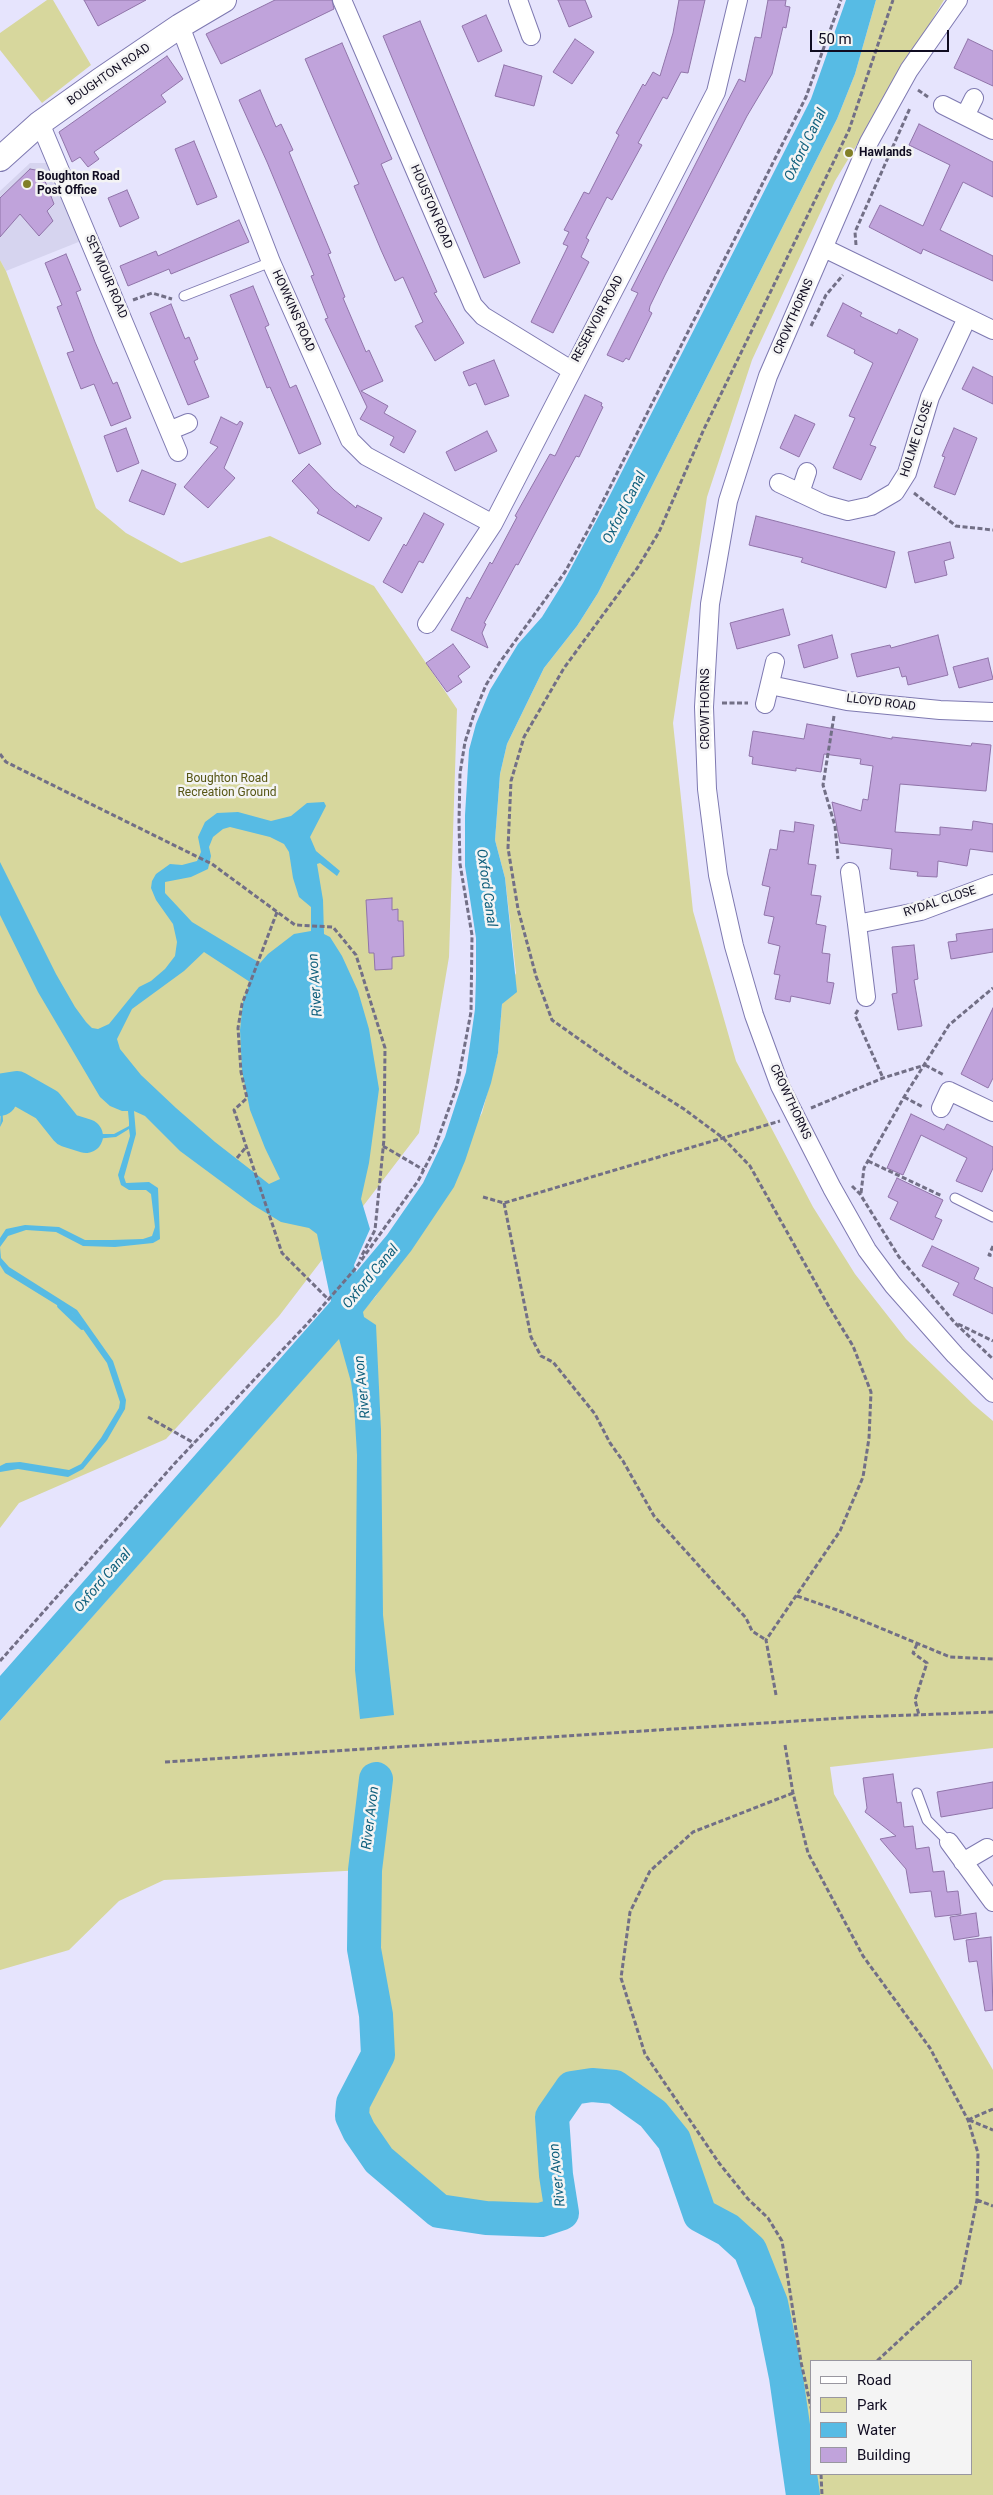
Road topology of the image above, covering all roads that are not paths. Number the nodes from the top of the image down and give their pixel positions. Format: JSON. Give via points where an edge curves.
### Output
{"nodes":[{"id":1,"x":224,"y":0,"type":"edge"},
{"id":2,"x":342,"y":0,"type":"edge"},
{"id":3,"x":518,"y":0,"type":"edge"},
{"id":4,"x":738,"y":0,"type":"edge"},
{"id":5,"x":958,"y":0,"type":"edge"},
{"id":6,"x":180,"y":26,"type":"junction"},
{"id":7,"x":531,"y":36,"type":"dead end"},
{"id":8,"x":974,"y":98,"type":"dead end"},
{"id":9,"x":943,"y":105,"type":"dead end"},
{"id":10,"x":965,"y":116,"type":"junction"},
{"id":11,"x":40,"y":123,"type":"junction"},
{"id":12,"x":993,"y":130,"type":"edge"},
{"id":13,"x":0,"y":158,"type":"edge"},
{"id":14,"x":824,"y":248,"type":"junction"},
{"id":15,"x":271,"y":262,"type":"junction"},
{"id":16,"x":184,"y":296,"type":"road end"},
{"id":17,"x":967,"y":318,"type":"junction"},
{"id":18,"x":993,"y":330,"type":"edge"},
{"id":19,"x":571,"y":370,"type":"junction"},
{"id":20,"x":188,"y":424,"type":"dead end"},
{"id":21,"x":171,"y":430,"type":"junction"},
{"id":22,"x":178,"y":452,"type":"dead end"},
{"id":23,"x":807,"y":472,"type":"dead end"},
{"id":24,"x":779,"y":483,"type":"dead end"},
{"id":25,"x":800,"y":493,"type":"junction"},
{"id":26,"x":493,"y":524,"type":"junction"},
{"id":27,"x":427,"y":624,"type":"dead end"},
{"id":28,"x":775,"y":662,"type":"dead end"},
{"id":29,"x":770,"y":685,"type":"junction"},
{"id":30,"x":766,"y":703,"type":"road end"},
{"id":31,"x":993,"y":712,"type":"edge"},
{"id":32,"x":850,"y":872,"type":"road end"},
{"id":33,"x":993,"y":884,"type":"edge"},
{"id":34,"x":857,"y":924,"type":"junction"},
{"id":35,"x":866,"y":997,"type":"road end"},
{"id":36,"x":941,"y":1108,"type":"dead end"},
{"id":37,"x":993,"y":1112,"type":"edge"},
{"id":38,"x":955,"y":1198,"type":"road end"},
{"id":39,"x":993,"y":1216,"type":"edge"},
{"id":40,"x":993,"y":1393,"type":"edge"},
{"id":41,"x":917,"y":1793,"type":"dead end"},
{"id":42,"x":949,"y":1842,"type":"joint"},
{"id":43,"x":990,"y":1846,"type":"edge"},
{"id":44,"x":963,"y":1862,"type":"junction"},
{"id":45,"x":993,"y":1902,"type":"edge"}],
"edges":[{"from":1,"to":6,"type":"street","name":"BOUGHTON ROAD"},
{"from":2,"to":19,"type":"street","name":"HOUSTON ROAD","via":[[473,305],[483,316]]},
{"from":3,"to":7,"type":"street"},
{"from":4,"to":19,"type":"street","name":"RESERVOIR ROAD","via":[[716,92]]},
{"from":5,"to":14,"type":"street","name":"CROWTHORNS","via":[[908,70],[869,142]]},
{"from":6,"to":11,"type":"street","name":"BOUGHTON ROAD"},
{"from":6,"to":15,"type":"street","name":"HOWKINS ROAD"},
{"from":8,"to":10,"type":"street"},
{"from":9,"to":10,"type":"street"},
{"from":10,"to":12,"type":"street"},
{"from":11,"to":13,"type":"street","name":"BOUGHTON ROAD"},
{"from":11,"to":21,"type":"street","name":"SEYMOUR ROAD"},
{"from":14,"to":17,"type":"street"},
{"from":14,"to":40,"type":"street","name":"CROWTHORNS","via":[[768,376],[728,501],[710,604],[704,707],[707,789],[718,875],[754,1015],[795,1117],[867,1250],[955,1356]]},
{"from":15,"to":16,"type":"lane"},
{"from":15,"to":26,"type":"street","name":"HOWKINS ROAD","via":[[356,448]]},
{"from":17,"to":18,"type":"street"},
{"from":17,"to":25,"type":"street","name":"HOLME CLOSE","via":[[930,397],[907,473],[895,492],[871,506],[848,511]]},
{"from":19,"to":26,"type":"street","name":"RESERVOIR ROAD"},
{"from":20,"to":21,"type":"street"},
{"from":21,"to":22,"type":"street","name":"SEYMOUR ROAD"},
{"from":23,"to":25,"type":"street"},
{"from":24,"to":25,"type":"street","name":"HOLME CLOSE"},
{"from":26,"to":27,"type":"street","name":"RESERVOIR ROAD"},
{"from":28,"to":29,"type":"street"},
{"from":29,"to":30,"type":"street"},
{"from":29,"to":31,"type":"street","name":"LLOYD ROAD","via":[[837,698],[940,710]]},
{"from":32,"to":34,"type":"street"},
{"from":33,"to":34,"type":"street","name":"RYDAL CLOSE","via":[[921,911]]},
{"from":34,"to":35,"type":"street"},
{"from":36,"to":37,"type":"street","via":[[949,1091]]},
{"from":38,"to":39,"type":"lane"},
{"from":41,"to":42,"type":"lane","via":[[927,1820]]},
{"from":42,"to":44,"type":"street"},
{"from":43,"to":44,"type":"street"},
{"from":44,"to":45,"type":"street"}]}
